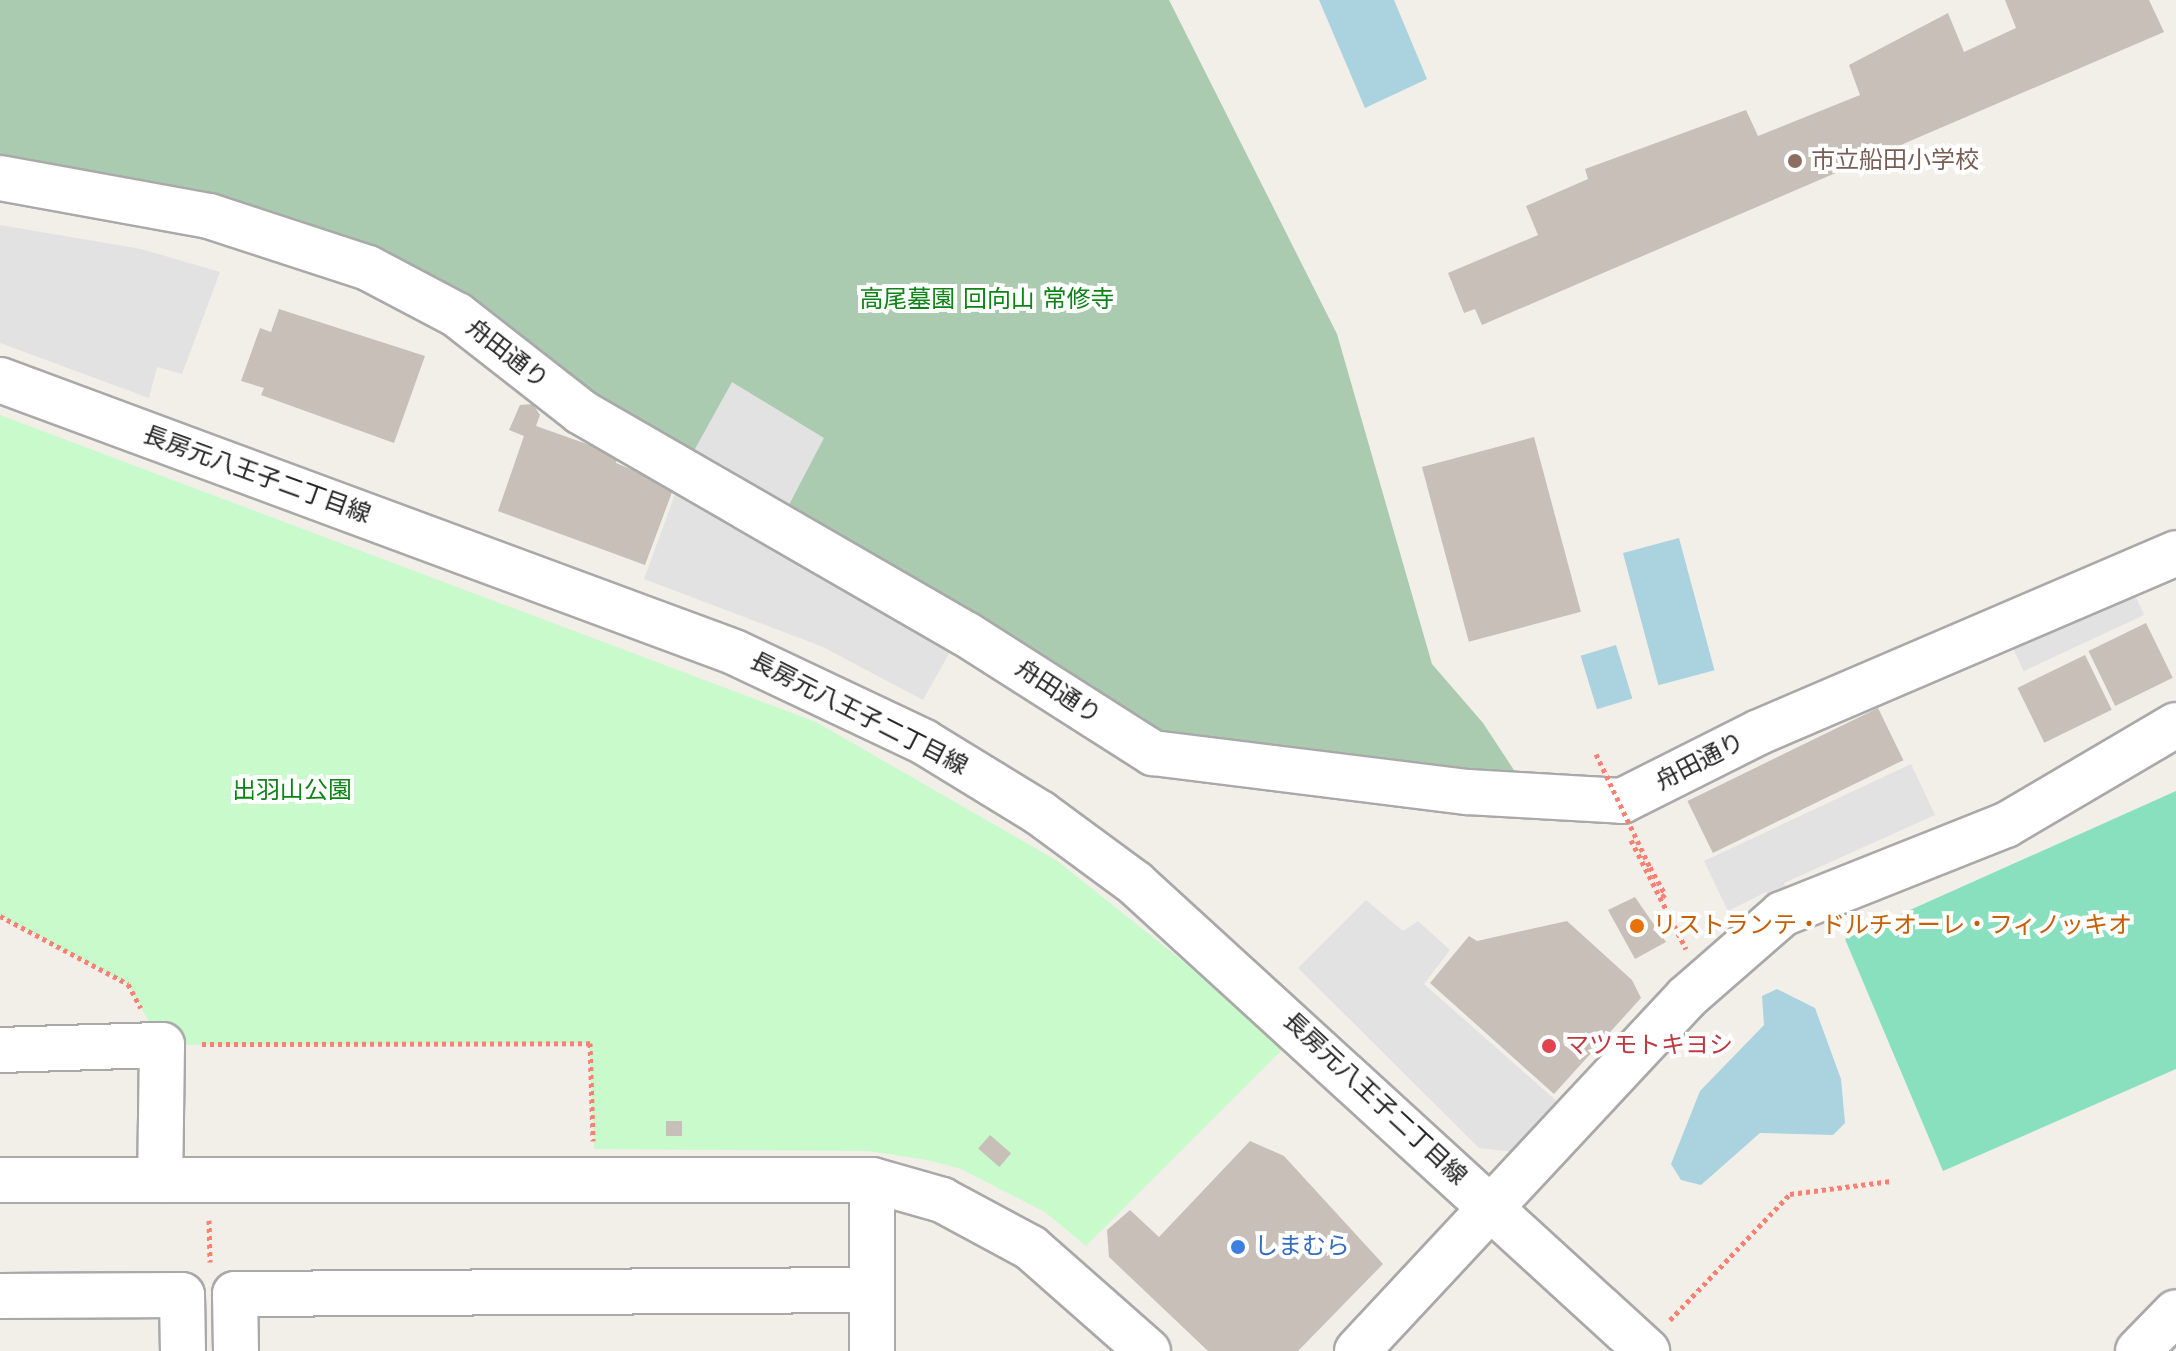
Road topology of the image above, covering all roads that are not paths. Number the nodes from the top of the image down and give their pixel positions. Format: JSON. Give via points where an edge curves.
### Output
{"nodes":[{"id":1,"x":0,"y":178,"type":"edge"},
{"id":2,"x":0,"y":380,"type":"edge"},
{"id":3,"x":2176,"y":553,"type":"edge"},
{"id":4,"x":2176,"y":725,"type":"edge"},
{"id":5,"x":0,"y":1050,"type":"edge"},
{"id":6,"x":0,"y":1180,"type":"edge"},
{"id":7,"x":160,"y":1180,"type":"junction"},
{"id":8,"x":872,"y":1180,"type":"junction"},
{"id":9,"x":1494,"y":1208,"type":"junction"},
{"id":10,"x":872,"y":1290,"type":"junction"},
{"id":11,"x":0,"y":1296,"type":"edge"},
{"id":12,"x":2176,"y":1312,"type":"edge"},
{"id":13,"x":1657,"y":1337,"type":"edge"},
{"id":14,"x":183,"y":1351,"type":"edge"},
{"id":15,"x":236,"y":1351,"type":"edge"},
{"id":16,"x":872,"y":1351,"type":"edge"},
{"id":17,"x":1148,"y":1351,"type":"edge"},
{"id":18,"x":1357,"y":1351,"type":"edge"},
{"id":19,"x":2138,"y":1351,"type":"edge"}],
"edges":[{"from":1,"to":3,"type":"street","name":"舟田通り","via":[[209,216],[368,268],[457,315],[581,412],[780,522],[1153,753],[1612,801]]},
{"from":2,"to":9,"type":"street","name":"長房元八王子二丁目線","via":[[734,652],[924,742],[1040,813],[1135,883]]},
{"from":4,"to":9,"type":"street","via":[[2006,825],[1782,914],[1687,997]]},
{"from":5,"to":7,"type":"street","via":[[162,1045]]},
{"from":6,"to":7,"type":"street"},
{"from":7,"to":8,"type":"street"},
{"from":8,"to":10,"type":"street"},
{"from":8,"to":17,"type":"street","via":[[942,1200],[1031,1248]]},
{"from":9,"to":13,"type":"street","name":"長房元八王子二丁目線"},
{"from":9,"to":18,"type":"street"},
{"from":10,"to":15,"type":"street","via":[[235,1294]]},
{"from":10,"to":16,"type":"street"},
{"from":11,"to":14,"type":"street","via":[[182,1295]]},
{"from":12,"to":19,"type":"street"}]}
